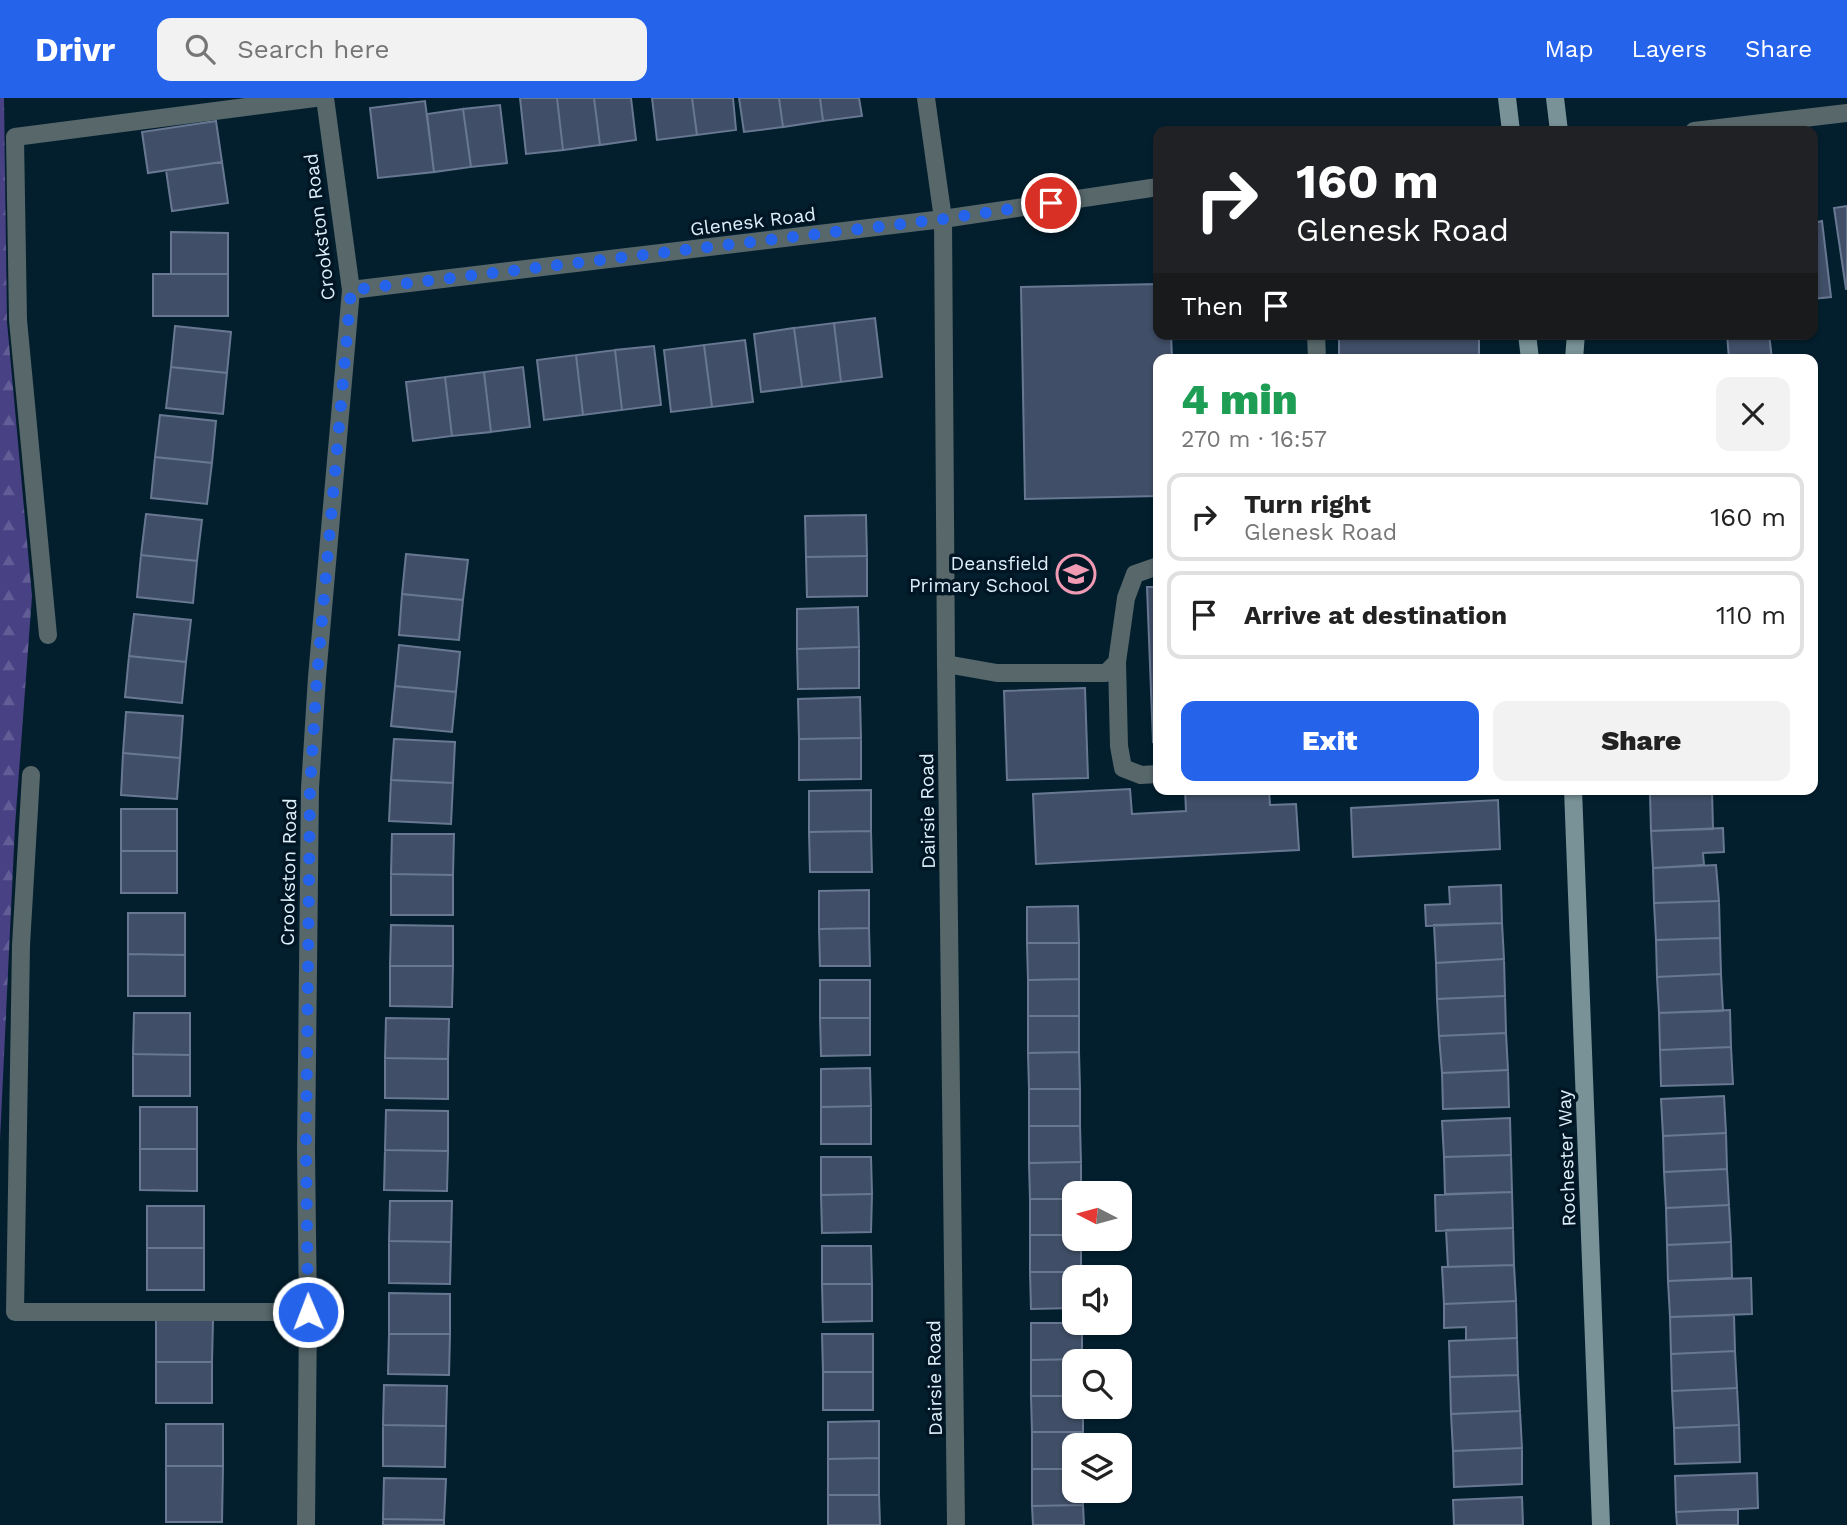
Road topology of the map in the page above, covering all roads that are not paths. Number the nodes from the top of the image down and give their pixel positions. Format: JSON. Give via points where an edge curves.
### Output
{"nodes":[{"id":1,"x":315,"y":98,"type":"edge"},
{"id":2,"x":325,"y":98,"type":"edge"},
{"id":3,"x":926,"y":98,"type":"edge"},
{"id":4,"x":1507,"y":98,"type":"edge"},
{"id":5,"x":1555,"y":98,"type":"edge"},
{"id":6,"x":1847,"y":113,"type":"edge"},
{"id":7,"x":1510,"y":126,"type":"edge"},
{"id":8,"x":1558,"y":126,"type":"edge"},
{"id":9,"x":1736,"y":126,"type":"edge"},
{"id":10,"x":1153,"y":188,"type":"edge"},
{"id":11,"x":943,"y":219,"type":"junction"},
{"id":12,"x":351,"y":290,"type":"junction"},
{"id":13,"x":1153,"y":568,"type":"edge"},
{"id":14,"x":48,"y":635,"type":"dead end"},
{"id":15,"x":1117,"y":662,"type":"junction"},
{"id":16,"x":946,"y":664,"type":"junction"},
{"id":17,"x":1153,"y":774,"type":"edge"},
{"id":18,"x":31,"y":775,"type":"dead end"},
{"id":19,"x":1573,"y":795,"type":"edge"},
{"id":20,"x":308,"y":1312,"type":"junction"},
{"id":21,"x":306,"y":1525,"type":"edge"},
{"id":22,"x":956,"y":1525,"type":"edge"},
{"id":23,"x":1601,"y":1525,"type":"edge"}],
"edges":[{"from":1,"to":14,"type":"street","via":[[15,138],[18,320]]},
{"from":2,"to":12,"type":"street","name":"Crookston Road"},
{"from":3,"to":11,"type":"street","name":"Dairsie Road"},
{"from":4,"to":7,"type":"street"},
{"from":5,"to":8,"type":"street"},
{"from":6,"to":9,"type":"street"},
{"from":10,"to":11,"type":"street","name":"Glenesk Road"},
{"from":11,"to":12,"type":"street","name":"Glenesk Road"},
{"from":11,"to":16,"type":"street","name":"Dairsie Road"},
{"from":12,"to":20,"type":"street","name":"Crookston Road","via":[[310,788]]},
{"from":13,"to":15,"type":"street","via":[[1135,574],[1126,598]]},
{"from":15,"to":16,"type":"street","via":[[1106,673],[997,673]]},
{"from":15,"to":17,"type":"street","via":[[1123,768]]},
{"from":16,"to":22,"type":"street","name":"Dairsie Road"},
{"from":18,"to":20,"type":"street","via":[[21,945],[15,1312]]},
{"from":19,"to":23,"type":"street","name":"Rochester Way"},
{"from":20,"to":21,"type":"street","name":"Crookston Road"}]}
